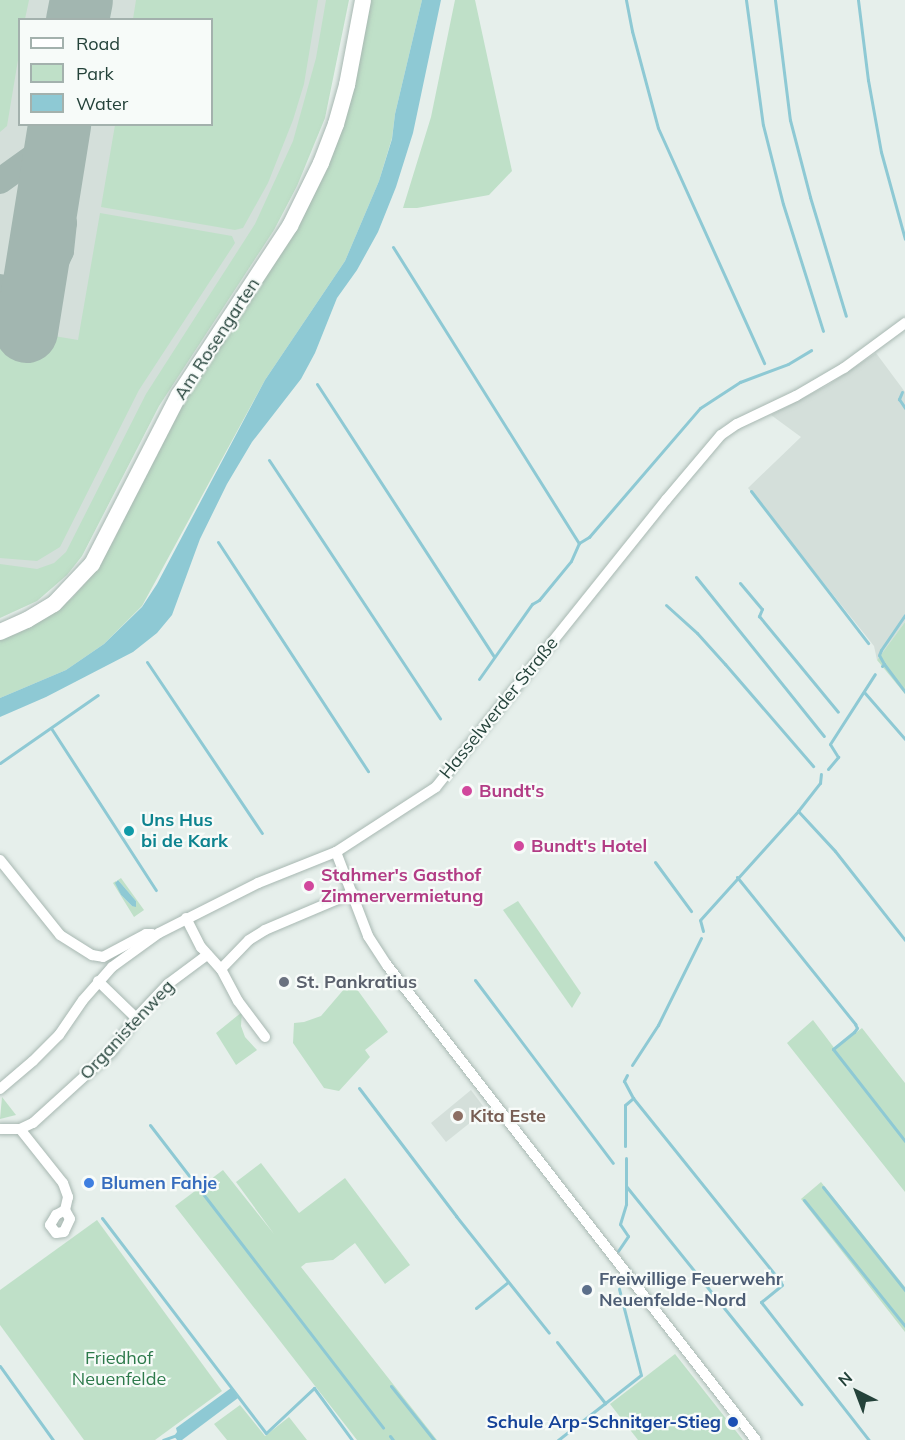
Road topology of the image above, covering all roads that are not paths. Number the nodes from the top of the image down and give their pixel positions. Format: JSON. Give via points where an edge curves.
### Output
{"nodes":[{"id":1,"x":363,"y":0,"type":"edge"},
{"id":2,"x":905,"y":323,"type":"edge"},
{"id":3,"x":0,"y":632,"type":"edge"},
{"id":4,"x":336,"y":852,"type":"junction"},
{"id":5,"x":0,"y":860,"type":"edge"},
{"id":6,"x":352,"y":893,"type":"junction"},
{"id":7,"x":186,"y":918,"type":"junction"},
{"id":8,"x":159,"y":933,"type":"junction"},
{"id":9,"x":207,"y":955,"type":"junction"},
{"id":10,"x":221,"y":969,"type":"junction"},
{"id":11,"x":99,"y":981,"type":"junction"},
{"id":12,"x":136,"y":1018,"type":"junction"},
{"id":13,"x":265,"y":1037,"type":"dead end"},
{"id":14,"x":0,"y":1089,"type":"edge"},
{"id":15,"x":0,"y":1129,"type":"edge"},
{"id":16,"x":20,"y":1129,"type":"junction"},
{"id":17,"x":65,"y":1210,"type":"dead end"},
{"id":18,"x":756,"y":1440,"type":"edge"}],
"edges":[{"from":1,"to":3,"type":"main road","name":"Am Rosengarten","via":[[336,124],[290,226],[179,396],[92,564],[54,604]]},
{"from":2,"to":4,"type":"street","name":"Hasselwerder Straße","via":[[844,368],[721,435],[436,787]]},
{"from":4,"to":6,"type":"street"},
{"from":4,"to":7,"type":"street","name":"Hasselwerder Straße","via":[[258,883]]},
{"from":5,"to":8,"type":"street","via":[[60,935],[92,955],[103,957],[146,934]]},
{"from":6,"to":10,"type":"street","via":[[265,930],[249,940]]},
{"from":6,"to":18,"type":"street","via":[[368,936],[387,965]]},
{"from":7,"to":8,"type":"street","name":"Hasselwerder Straße"},
{"from":7,"to":9,"type":"street"},
{"from":8,"to":11,"type":"street","name":"Hasselwerder Straße"},
{"from":9,"to":10,"type":"street"},
{"from":9,"to":12,"type":"street","name":"Organistenweg","via":[[168,984]]},
{"from":10,"to":13,"type":"street","via":[[238,1001]]},
{"from":11,"to":12,"type":"street"},
{"from":11,"to":14,"type":"street","name":"Hasselwerder Straße","via":[[59,1035]]},
{"from":12,"to":16,"type":"street","name":"Organistenweg","via":[[111,1053],[33,1123]]},
{"from":15,"to":16,"type":"street"},
{"from":16,"to":17,"type":"street","via":[[63,1183],[68,1197]]}]}
